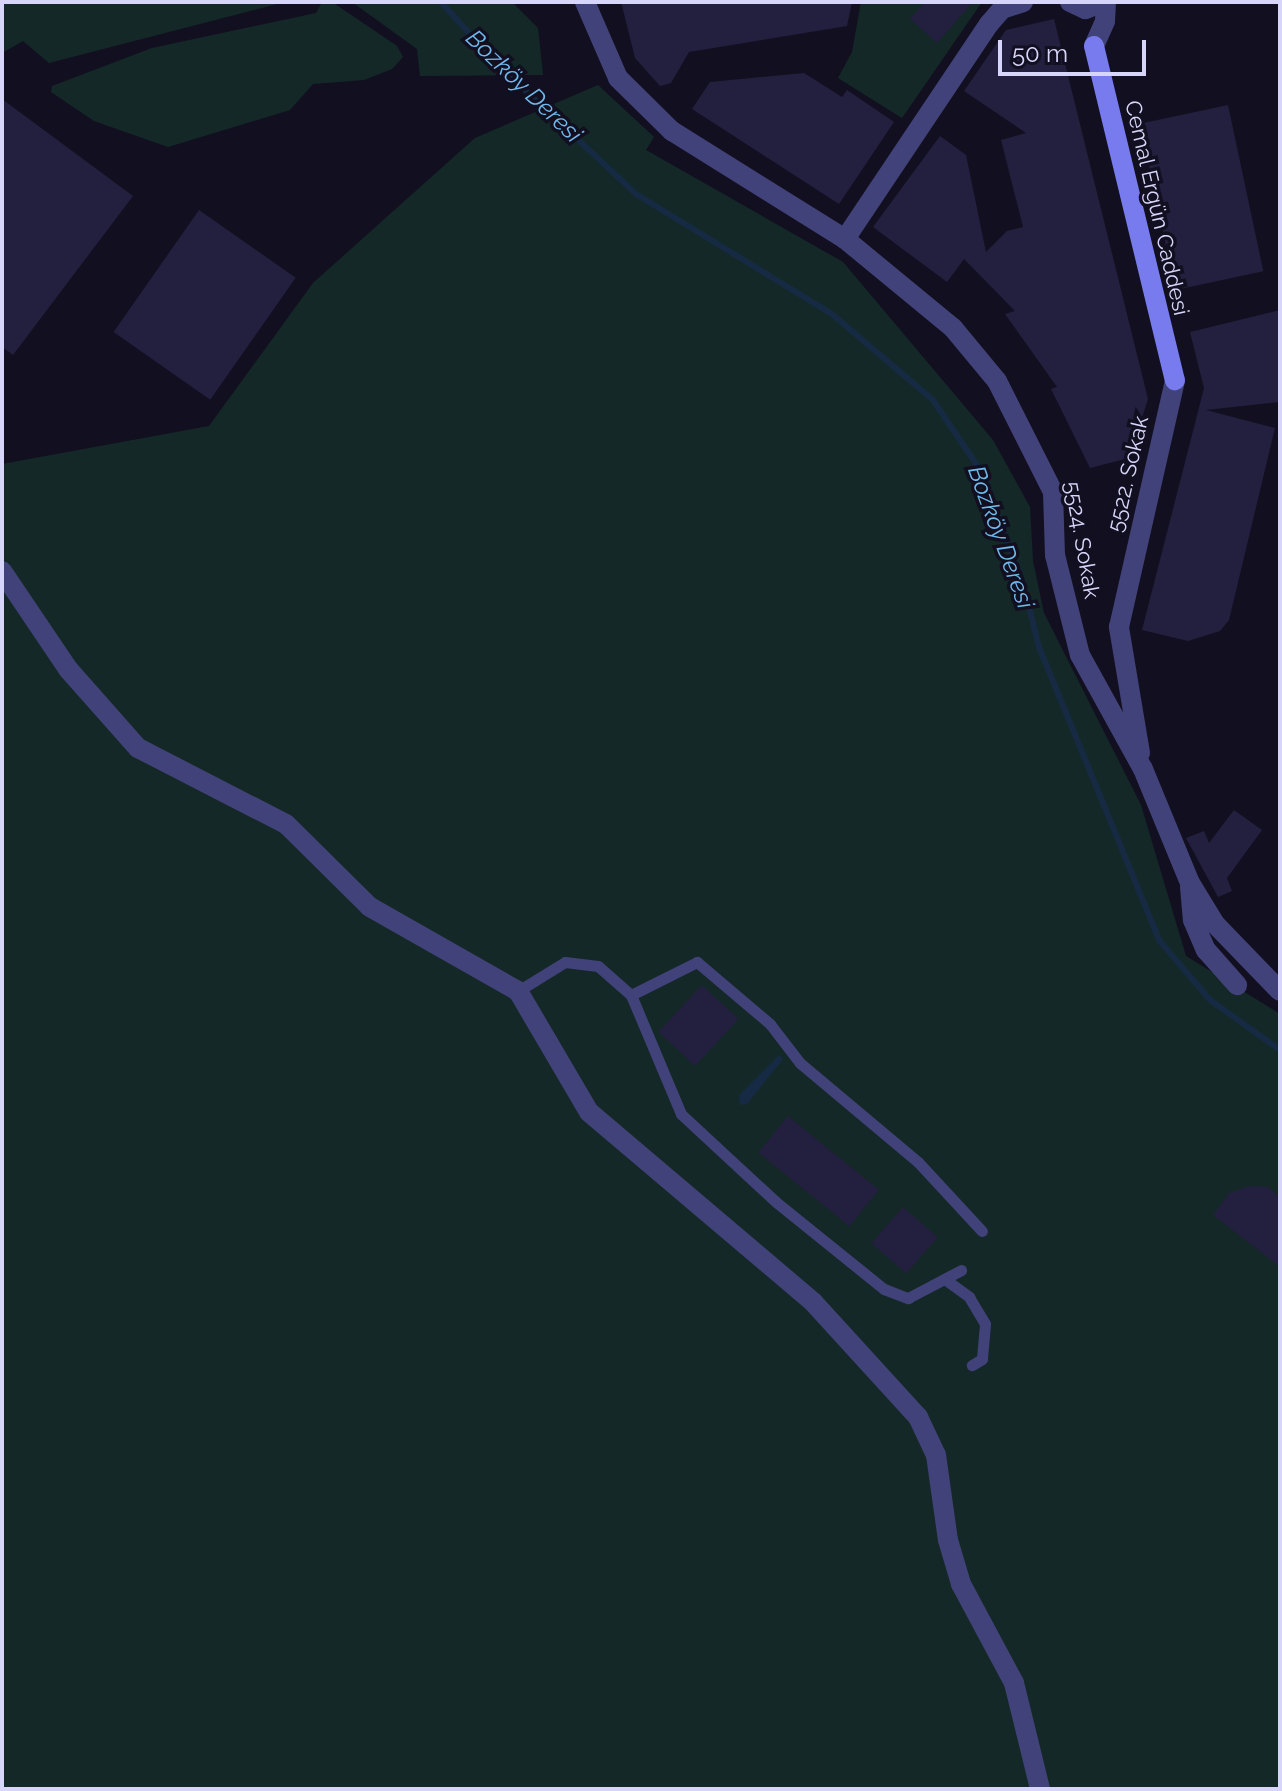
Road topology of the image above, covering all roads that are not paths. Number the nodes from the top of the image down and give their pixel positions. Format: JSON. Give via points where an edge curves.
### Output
{"nodes":[{"id":1,"x":585,"y":2,"type":"edge"},
{"id":2,"x":1023,"y":2,"type":"edge"},
{"id":3,"x":1106,"y":2,"type":"edge"},
{"id":4,"x":1077,"y":6,"type":"edge"},
{"id":5,"x":1094,"y":46,"type":"junction"},
{"id":6,"x":845,"y":239,"type":"junction"},
{"id":7,"x":1175,"y":380,"type":"joint"},
{"id":8,"x":2,"y":571,"type":"edge"},
{"id":9,"x":1143,"y":769,"type":"junction"},
{"id":10,"x":1190,"y":883,"type":"junction"},
{"id":11,"x":1237,"y":985,"type":"dead end"},
{"id":12,"x":518,"y":991,"type":"junction"},
{"id":13,"x":1280,"y":991,"type":"edge"},
{"id":14,"x":631,"y":995,"type":"junction"},
{"id":15,"x":982,"y":1231,"type":"dead end"},
{"id":16,"x":961,"y":1270,"type":"dead end"},
{"id":17,"x":946,"y":1280,"type":"junction"},
{"id":18,"x":972,"y":1365,"type":"dead end"},
{"id":19,"x":1040,"y":1789,"type":"edge"}],
"edges":[{"from":1,"to":6,"type":"street","name":"5524. Sokak","via":[[618,78],[672,131]]},
{"from":2,"to":6,"type":"street","via":[[1002,9],[989,24]]},
{"from":3,"to":4,"type":"street","name":"Cemal Ergün Caddesi"},
{"from":3,"to":5,"type":"street","name":"Cemal Ergün Caddesi","via":[[1105,21]]},
{"from":4,"to":5,"type":"street","name":"Cemal Ergün Caddesi"},
{"from":5,"to":7,"type":"street","name":"Cemal Ergün Caddesi"},
{"from":6,"to":9,"type":"street","name":"5524. Sokak","via":[[953,328],[997,381],[1030,438],[1053,492],[1055,555],[1080,655]]},
{"from":7,"to":9,"type":"street","name":"5522. Sokak","via":[[1119,627]]},
{"from":8,"to":12,"type":"street","via":[[68,669],[138,748],[286,824],[370,907]]},
{"from":9,"to":10,"type":"street","name":"5524. Sokak"},
{"from":10,"to":11,"type":"street","via":[[1193,920],[1202,940]]},
{"from":10,"to":13,"type":"street","name":"5524. Sokak","via":[[1215,924]]},
{"from":12,"to":14,"type":"lane","via":[[565,962],[598,966]]},
{"from":12,"to":19,"type":"street","via":[[589,1112],[813,1302],[918,1417],[936,1455],[948,1540],[961,1584],[1014,1683]]},
{"from":14,"to":15,"type":"lane","via":[[697,962],[770,1024],[800,1063],[918,1162]]},
{"from":14,"to":17,"type":"lane","via":[[681,1114],[776,1202],[884,1289],[908,1298]]},
{"from":16,"to":17,"type":"lane"},
{"from":17,"to":18,"type":"lane","via":[[969,1297],[985,1324],[982,1359]]}]}
